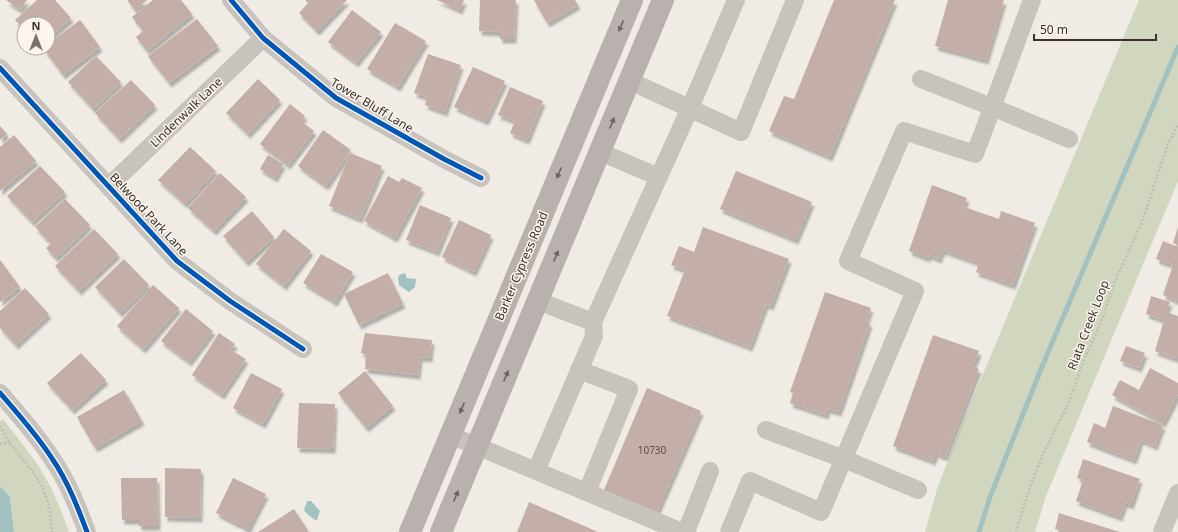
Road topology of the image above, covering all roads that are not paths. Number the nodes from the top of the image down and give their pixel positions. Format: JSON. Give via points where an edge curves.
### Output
{"nodes":[{"id":1,"x":231,"y":0,"type":"edge"},
{"id":2,"x":632,"y":0,"type":"edge"},
{"id":3,"x":663,"y":0,"type":"edge"},
{"id":4,"x":736,"y":0,"type":"edge"},
{"id":5,"x":795,"y":0,"type":"edge"},
{"id":6,"x":1032,"y":0,"type":"edge"},
{"id":7,"x":263,"y":38,"type":"junction"},
{"id":8,"x":0,"y":68,"type":"edge"},
{"id":9,"x":921,"y":79,"type":"dead end"},
{"id":10,"x":630,"y":81,"type":"junction"},
{"id":11,"x":992,"y":107,"type":"junction"},
{"id":12,"x":690,"y":108,"type":"junction"},
{"id":13,"x":574,"y":137,"type":"junction"},
{"id":14,"x":1069,"y":139,"type":"dead end"},
{"id":15,"x":600,"y":152,"type":"junction"},
{"id":16,"x":659,"y":177,"type":"junction"},
{"id":17,"x":481,"y":178,"type":"dead end"},
{"id":18,"x":109,"y":186,"type":"junction"},
{"id":19,"x":538,"y":301,"type":"junction"},
{"id":20,"x":593,"y":322,"type":"junction"},
{"id":21,"x":303,"y":349,"type":"dead end"},
{"id":22,"x":579,"y":370,"type":"junction"},
{"id":23,"x":0,"y":393,"type":"edge"},
{"id":24,"x":766,"y":430,"type":"dead end"},
{"id":25,"x":450,"y":435,"type":"junction"},
{"id":26,"x":477,"y":446,"type":"junction"},
{"id":27,"x":844,"y":459,"type":"junction"},
{"id":28,"x":536,"y":471,"type":"junction"},
{"id":29,"x":710,"y":471,"type":"dead end"},
{"id":30,"x":918,"y":490,"type":"dead end"},
{"id":31,"x":587,"y":492,"type":"junction"},
{"id":32,"x":1178,"y":493,"type":"edge"},
{"id":33,"x":87,"y":532,"type":"edge"},
{"id":34,"x":410,"y":532,"type":"edge"},
{"id":35,"x":441,"y":532,"type":"edge"},
{"id":36,"x":682,"y":532,"type":"edge"},
{"id":37,"x":686,"y":532,"type":"edge"},
{"id":38,"x":729,"y":532,"type":"edge"},
{"id":39,"x":1162,"y":532,"type":"edge"}],
"edges":[{"from":1,"to":7,"type":"street","name":"Tower Bluff Lane"},
{"from":2,"to":13,"type":"main road","name":"Barker Cypress Road","one_way":true},
{"from":3,"to":10,"type":"main road"},
{"from":4,"to":12,"type":"street"},
{"from":5,"to":12,"type":"street","via":[[742,132]]},
{"from":6,"to":11,"type":"street"},
{"from":7,"to":17,"type":"street","name":"Tower Bluff Lane","via":[[336,98]]},
{"from":7,"to":18,"type":"street","name":"Lindenwalk Lane"},
{"from":8,"to":18,"type":"street","name":"Belwood Park Lane"},
{"from":9,"to":11,"type":"street"},
{"from":10,"to":12,"type":"street"},
{"from":15,"to":10,"type":"main road","one_way":true},
{"from":11,"to":14,"type":"street"},
{"from":11,"to":27,"type":"street","via":[[975,154],[904,131],[848,261],[915,291]]},
{"from":12,"to":16,"type":"street"},
{"from":13,"to":15,"type":"main road"},
{"from":13,"to":25,"type":"main road","name":"Barker Cypress Road","one_way":true},
{"from":15,"to":16,"type":"street"},
{"from":19,"to":15,"type":"main road","one_way":true},
{"from":16,"to":20,"type":"street"},
{"from":18,"to":21,"type":"street","name":"Belwood Park Lane","via":[[177,261],[230,301]]},
{"from":19,"to":20,"type":"street"},
{"from":26,"to":19,"type":"main road","one_way":true},
{"from":20,"to":22,"type":"street","via":[[594,336]]},
{"from":22,"to":28,"type":"street"},
{"from":22,"to":31,"type":"street","via":[[629,389]]},
{"from":23,"to":33,"type":"street","via":[[26,422],[54,461]]},
{"from":24,"to":27,"type":"street"},
{"from":25,"to":26,"type":"street"},
{"from":25,"to":34,"type":"main road","name":"Barker Cypress Road"},
{"from":26,"to":28,"type":"street"},
{"from":35,"to":26,"type":"main road","one_way":true},
{"from":27,"to":30,"type":"street"},
{"from":27,"to":38,"type":"street","via":[[821,512],[750,481]]},
{"from":28,"to":31,"type":"street"},
{"from":29,"to":37,"type":"street"},
{"from":31,"to":36,"type":"street"},
{"from":32,"to":39,"type":"street"}]}
